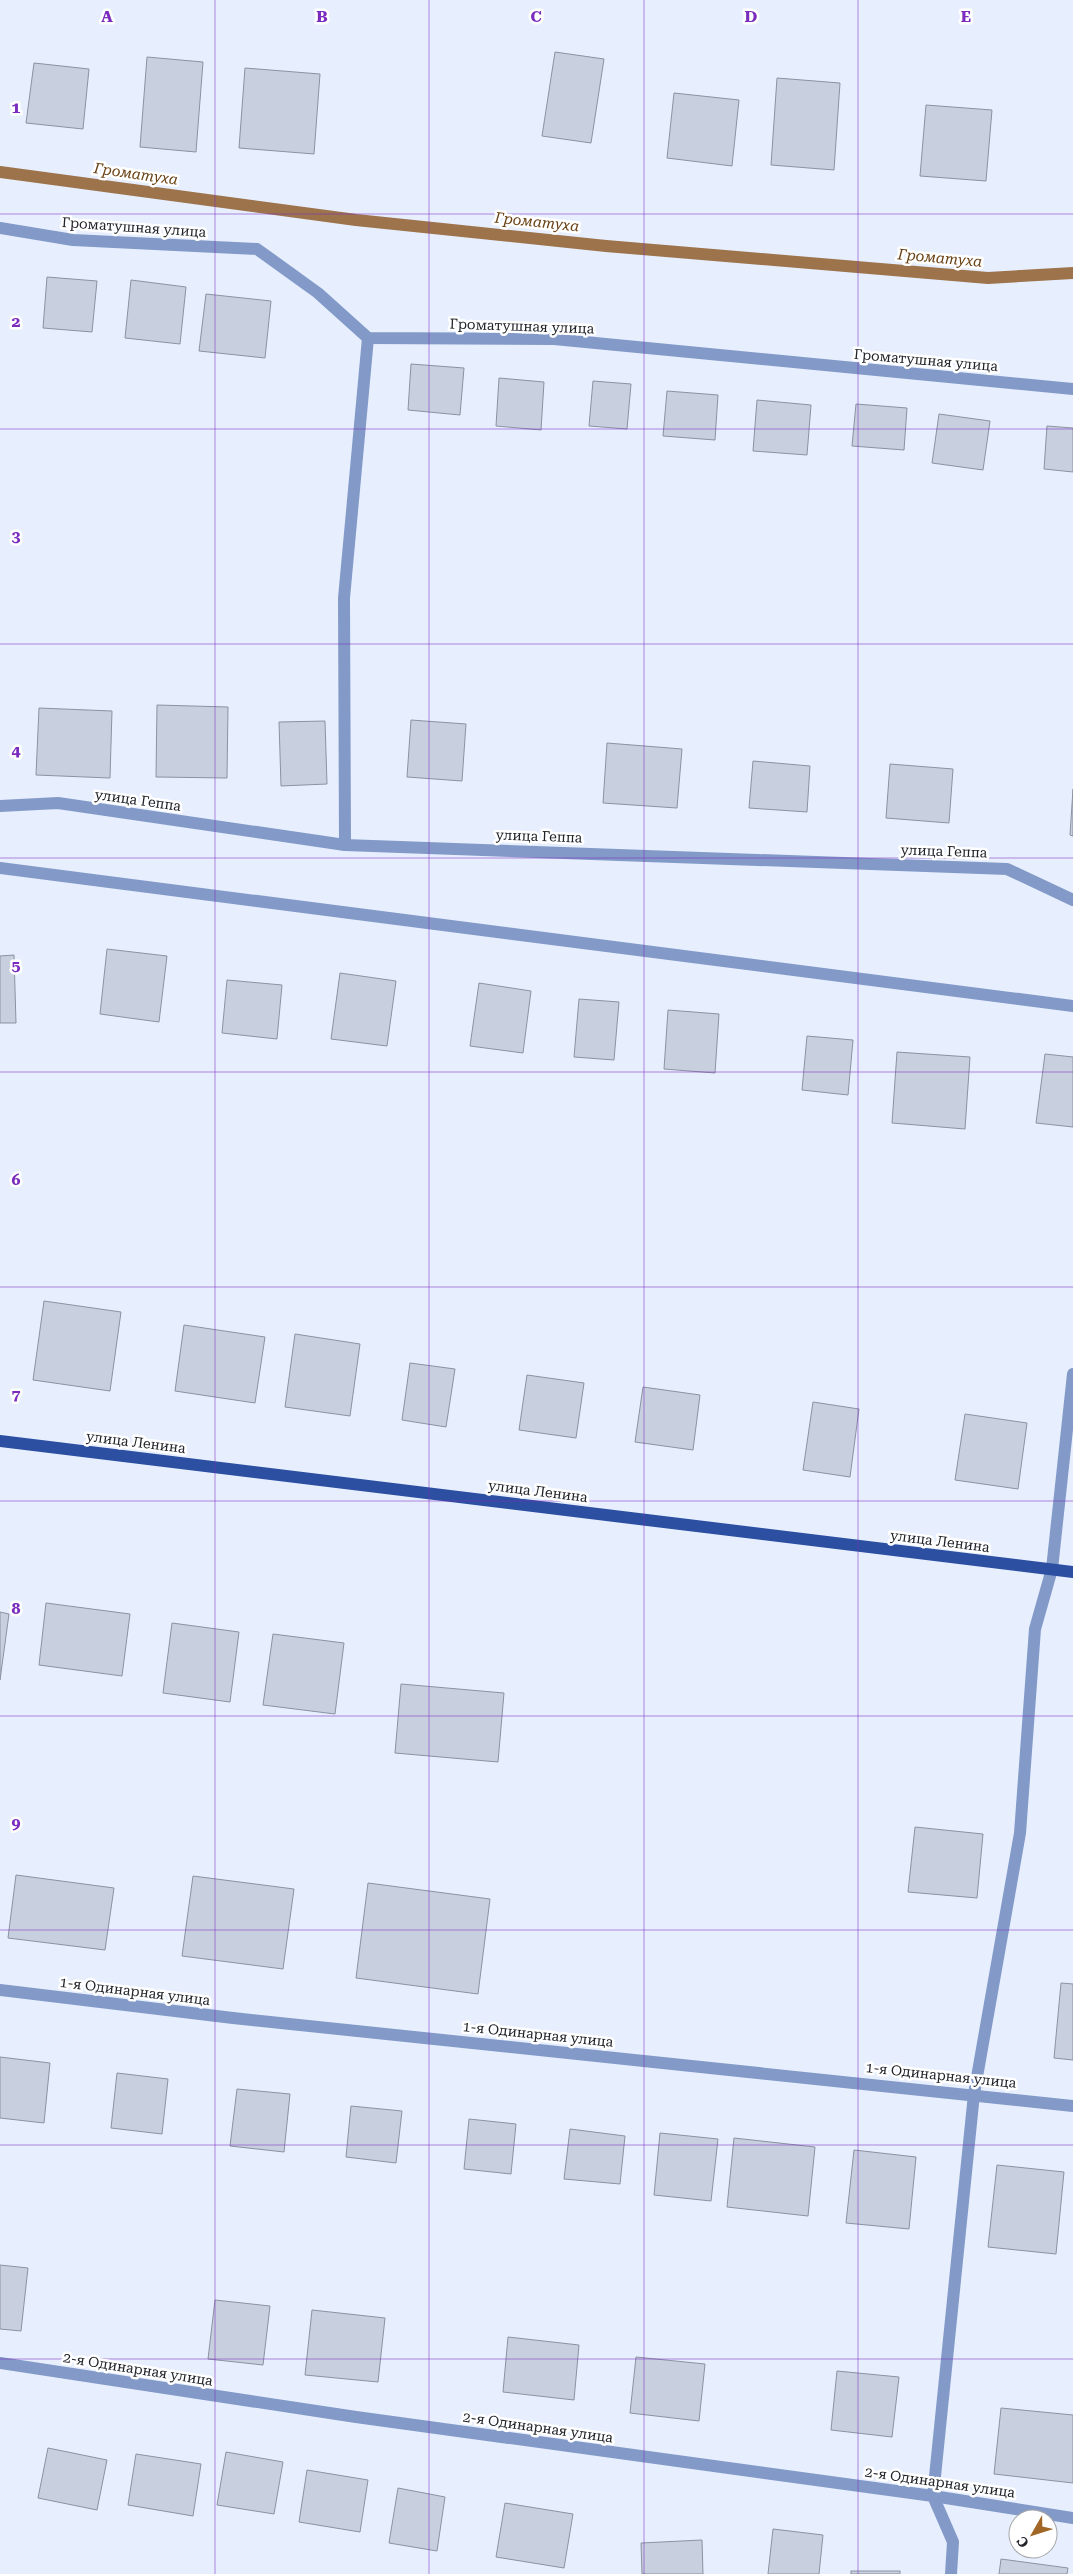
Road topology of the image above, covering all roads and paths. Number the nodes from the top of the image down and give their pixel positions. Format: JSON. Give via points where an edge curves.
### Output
{"nodes":[{"id":1,"x":0,"y":228,"type":"edge"},
{"id":2,"x":368,"y":338,"type":"junction"},
{"id":3,"x":1073,"y":389,"type":"edge"},
{"id":4,"x":0,"y":806,"type":"edge"},
{"id":5,"x":345,"y":845,"type":"junction"},
{"id":6,"x":0,"y":868,"type":"edge"},
{"id":7,"x":1073,"y":900,"type":"edge"},
{"id":8,"x":1073,"y":1006,"type":"edge"},
{"id":9,"x":1073,"y":1374,"type":"edge"},
{"id":10,"x":0,"y":1441,"type":"edge"},
{"id":11,"x":1052,"y":1569,"type":"junction"},
{"id":12,"x":1073,"y":1572,"type":"edge"},
{"id":13,"x":0,"y":1990,"type":"edge"},
{"id":14,"x":974,"y":2094,"type":"junction"},
{"id":15,"x":1073,"y":2106,"type":"edge"},
{"id":16,"x":0,"y":2363,"type":"edge"},
{"id":17,"x":933,"y":2496,"type":"junction"},
{"id":18,"x":1073,"y":2518,"type":"edge"},
{"id":19,"x":951,"y":2574,"type":"edge"}],
"edges":[{"from":1,"to":2,"type":"street","name":"Громатушная улица","via":[[73,240],[257,249],[318,293]]},
{"from":2,"to":3,"type":"street","name":"Громатушная улица","via":[[554,339]]},
{"from":2,"to":5,"type":"street","via":[[344,598]]},
{"from":4,"to":5,"type":"street","name":"улица Геппа","via":[[58,803]]},
{"from":5,"to":7,"type":"street","name":"улица Геппа","via":[[1008,869]]},
{"from":6,"to":8,"type":"street"},
{"from":9,"to":11,"type":"street"},
{"from":10,"to":11,"type":"main road","name":"улица Ленина"},
{"from":11,"to":12,"type":"main road","name":"улица Ленина"},
{"from":11,"to":14,"type":"street","via":[[1035,1629],[1020,1833]]},
{"from":13,"to":14,"type":"street","name":"1-я Одинарная улица","via":[[243,2019]]},
{"from":14,"to":15,"type":"street","name":"1-я Одинарная улица"},
{"from":14,"to":17,"type":"street"},
{"from":16,"to":17,"type":"street","name":"2-я Одинарная улица","via":[[356,2417]]},
{"from":17,"to":18,"type":"street","name":"2-я Одинарная улица"},
{"from":17,"to":19,"type":"street","via":[[953,2542]]}]}
